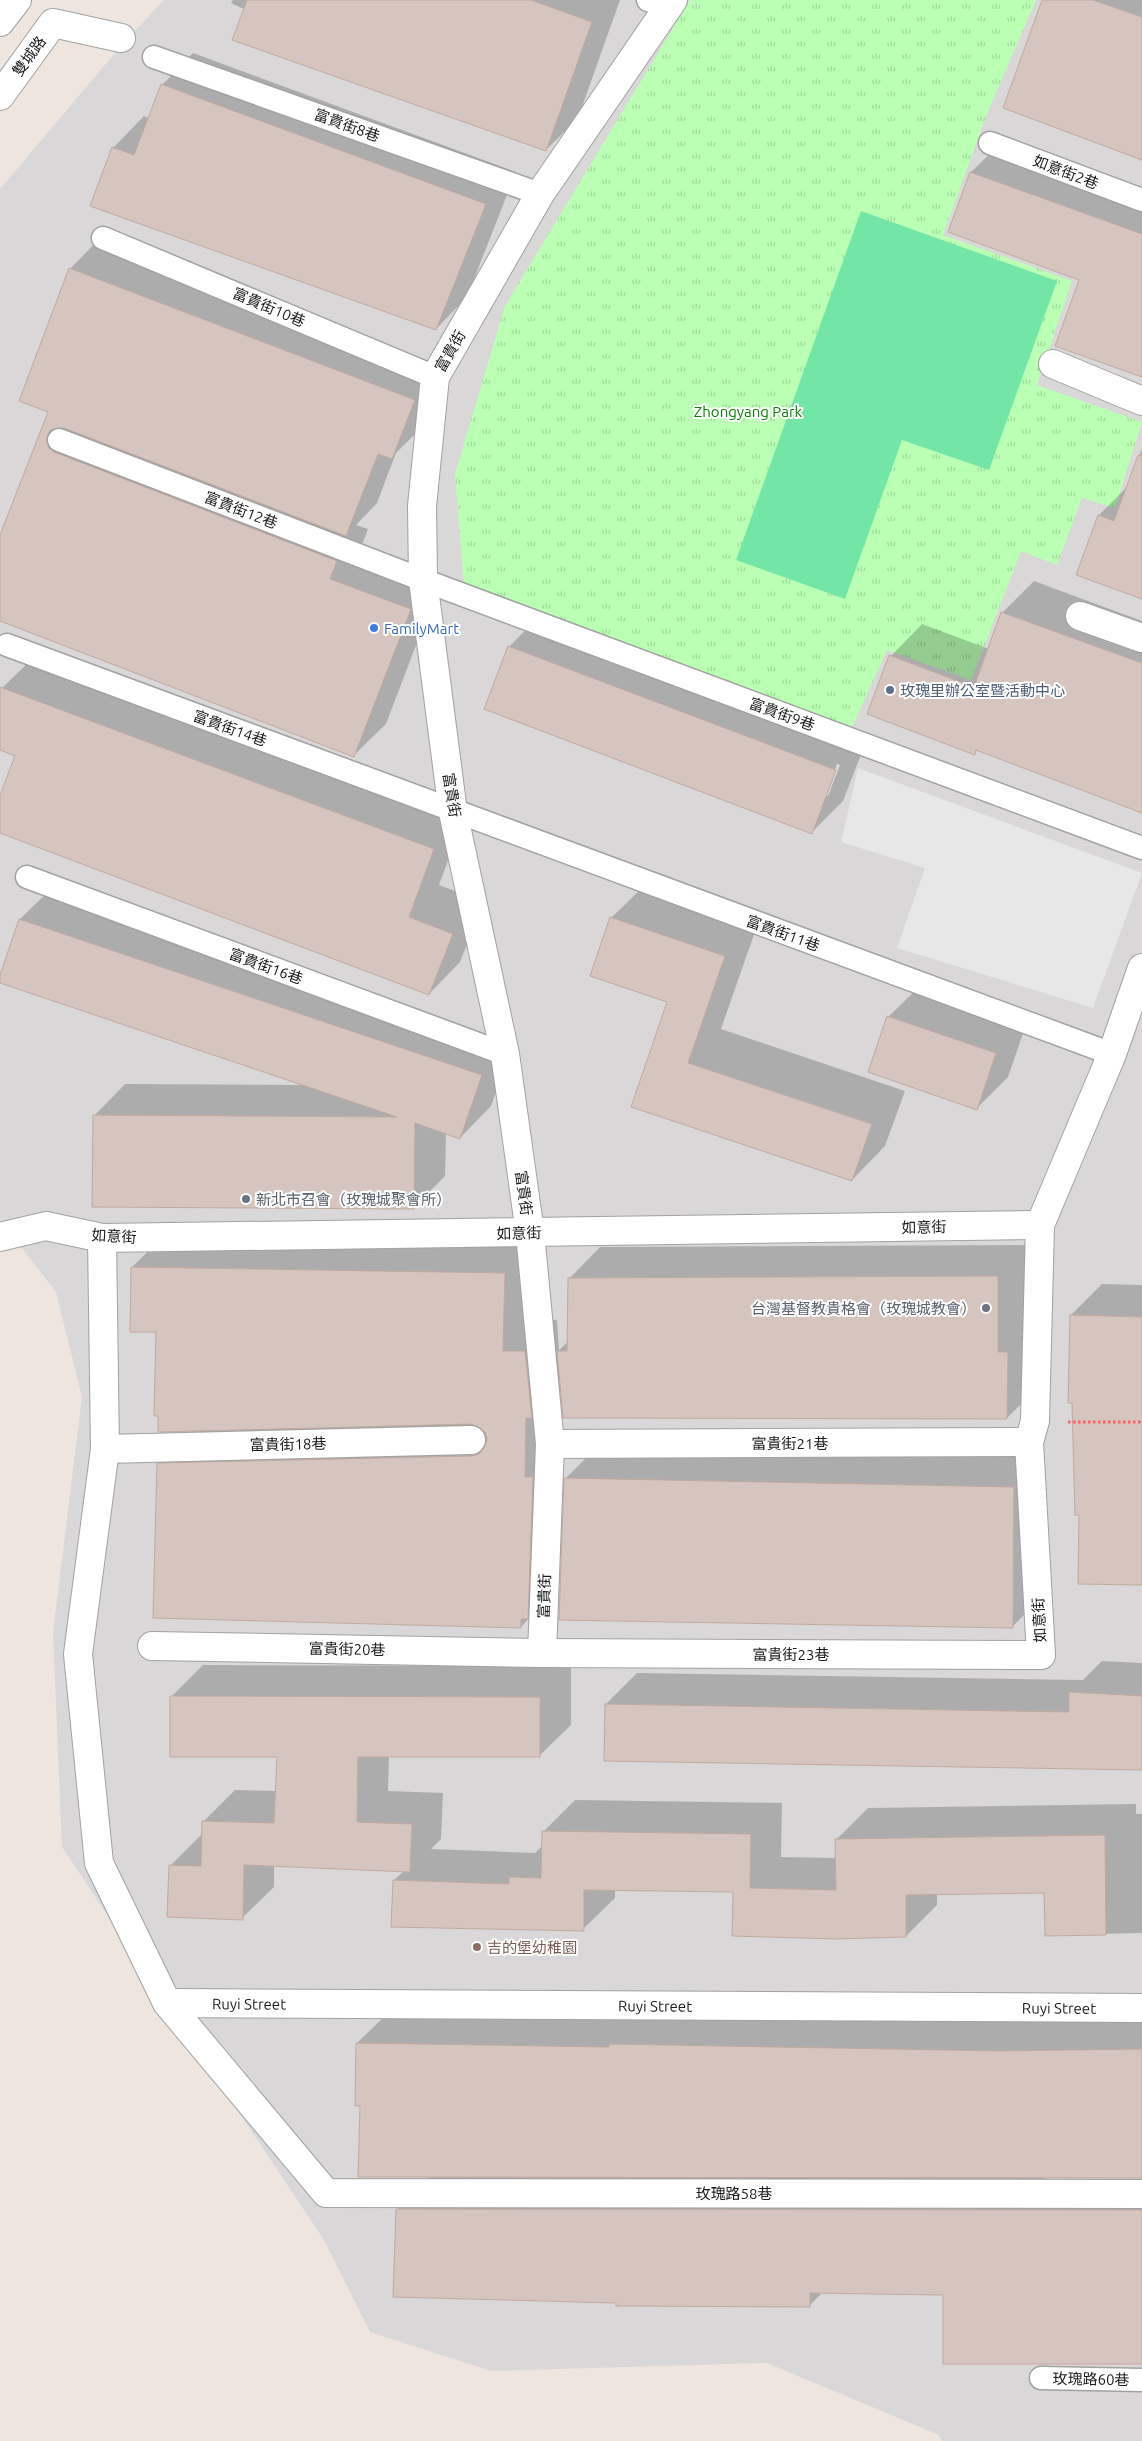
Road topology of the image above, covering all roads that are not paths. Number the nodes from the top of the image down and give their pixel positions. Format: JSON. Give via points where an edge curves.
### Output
{"nodes":[{"id":1,"x":16,"y":0,"type":"edge"},
{"id":2,"x":663,"y":2,"type":"edge"},
{"id":3,"x":0,"y":22,"type":"edge"},
{"id":4,"x":121,"y":38,"type":"dead end"},
{"id":5,"x":154,"y":56,"type":"dead end"},
{"id":6,"x":0,"y":96,"type":"edge"},
{"id":7,"x":990,"y":143,"type":"dead end"},
{"id":8,"x":540,"y":194,"type":"junction"},
{"id":9,"x":1142,"y":200,"type":"edge"},
{"id":10,"x":103,"y":238,"type":"dead end"},
{"id":11,"x":1052,"y":364,"type":"dead end"},
{"id":12,"x":435,"y":377,"type":"junction"},
{"id":13,"x":1142,"y":401,"type":"edge"},
{"id":14,"x":59,"y":440,"type":"dead end"},
{"id":15,"x":423,"y":580,"type":"junction"},
{"id":16,"x":1080,"y":616,"type":"dead end"},
{"id":17,"x":1142,"y":638,"type":"edge"},
{"id":18,"x":6,"y":645,"type":"dead end"},
{"id":19,"x":453,"y":812,"type":"junction"},
{"id":20,"x":1142,"y":848,"type":"edge"},
{"id":21,"x":28,"y":877,"type":"dead end"},
{"id":22,"x":1142,"y":968,"type":"edge"},
{"id":23,"x":504,"y":1054,"type":"junction"},
{"id":24,"x":1112,"y":1054,"type":"junction"},
{"id":25,"x":1040,"y":1225,"type":"junction"},
{"id":26,"x":530,"y":1233,"type":"junction"},
{"id":27,"x":0,"y":1237,"type":"edge"},
{"id":28,"x":102,"y":1238,"type":"junction"},
{"id":29,"x":471,"y":1440,"type":"dead end"},
{"id":30,"x":1029,"y":1442,"type":"junction"},
{"id":31,"x":550,"y":1444,"type":"junction"},
{"id":32,"x":105,"y":1449,"type":"junction"},
{"id":33,"x":152,"y":1646,"type":"dead end"},
{"id":34,"x":542,"y":1653,"type":"junction"},
{"id":35,"x":1041,"y":1655,"type":"joint"},
{"id":36,"x":167,"y":2003,"type":"junction"},
{"id":37,"x":1142,"y":2008,"type":"edge"},
{"id":38,"x":1142,"y":2194,"type":"edge"},
{"id":39,"x":1040,"y":2378,"type":"dead end"},
{"id":40,"x":1142,"y":2380,"type":"edge"}],
"edges":[{"from":1,"to":3,"type":"street"},
{"from":2,"to":8,"type":"street","name":"富貴街"},
{"from":4,"to":6,"type":"street","name":"雙城路","via":[[53,23]]},
{"from":5,"to":8,"type":"lane","name":"富貴街8巷"},
{"from":7,"to":9,"type":"lane","name":"如意街2巷"},
{"from":8,"to":12,"type":"street","name":"富貴街"},
{"from":10,"to":12,"type":"lane","name":"富貴街10巷"},
{"from":11,"to":13,"type":"street"},
{"from":12,"to":15,"type":"street","name":"富貴街","via":[[422,506]]},
{"from":14,"to":15,"type":"lane","name":"富貴街12巷"},
{"from":15,"to":19,"type":"street","name":"富貴街"},
{"from":15,"to":20,"type":"lane","name":"富貴街9巷"},
{"from":16,"to":17,"type":"street"},
{"from":18,"to":19,"type":"lane","name":"富貴街14巷"},
{"from":19,"to":23,"type":"street","name":"富貴街"},
{"from":19,"to":24,"type":"lane","name":"富貴街11巷"},
{"from":21,"to":23,"type":"lane","name":"富貴街16巷"},
{"from":22,"to":24,"type":"street","name":"如意街"},
{"from":23,"to":26,"type":"street","name":"富貴街"},
{"from":24,"to":25,"type":"street","name":"如意街"},
{"from":25,"to":26,"type":"street","name":"如意街"},
{"from":25,"to":30,"type":"street","name":"如意街","via":[[1035,1422]]},
{"from":26,"to":28,"type":"street","name":"如意街"},
{"from":26,"to":31,"type":"street","name":"富貴街"},
{"from":27,"to":28,"type":"street","name":"如意街","via":[[46,1226]]},
{"from":28,"to":32,"type":"street"},
{"from":29,"to":32,"type":"street","name":"富貴街18巷"},
{"from":30,"to":31,"type":"street","name":"富貴街21巷"},
{"from":30,"to":35,"type":"street","name":"如意街"},
{"from":31,"to":34,"type":"street","name":"富貴街"},
{"from":32,"to":36,"type":"street","via":[[78,1654],[99,1863]]},
{"from":33,"to":34,"type":"street","name":"富貴街20巷"},
{"from":34,"to":35,"type":"street","name":"富貴街23巷"},
{"from":36,"to":37,"type":"street","name":"Ruyi Street"},
{"from":36,"to":38,"type":"street","name":"玫瑰路58巷","via":[[326,2193]]},
{"from":39,"to":40,"type":"lane","name":"玫瑰路60巷"}]}
